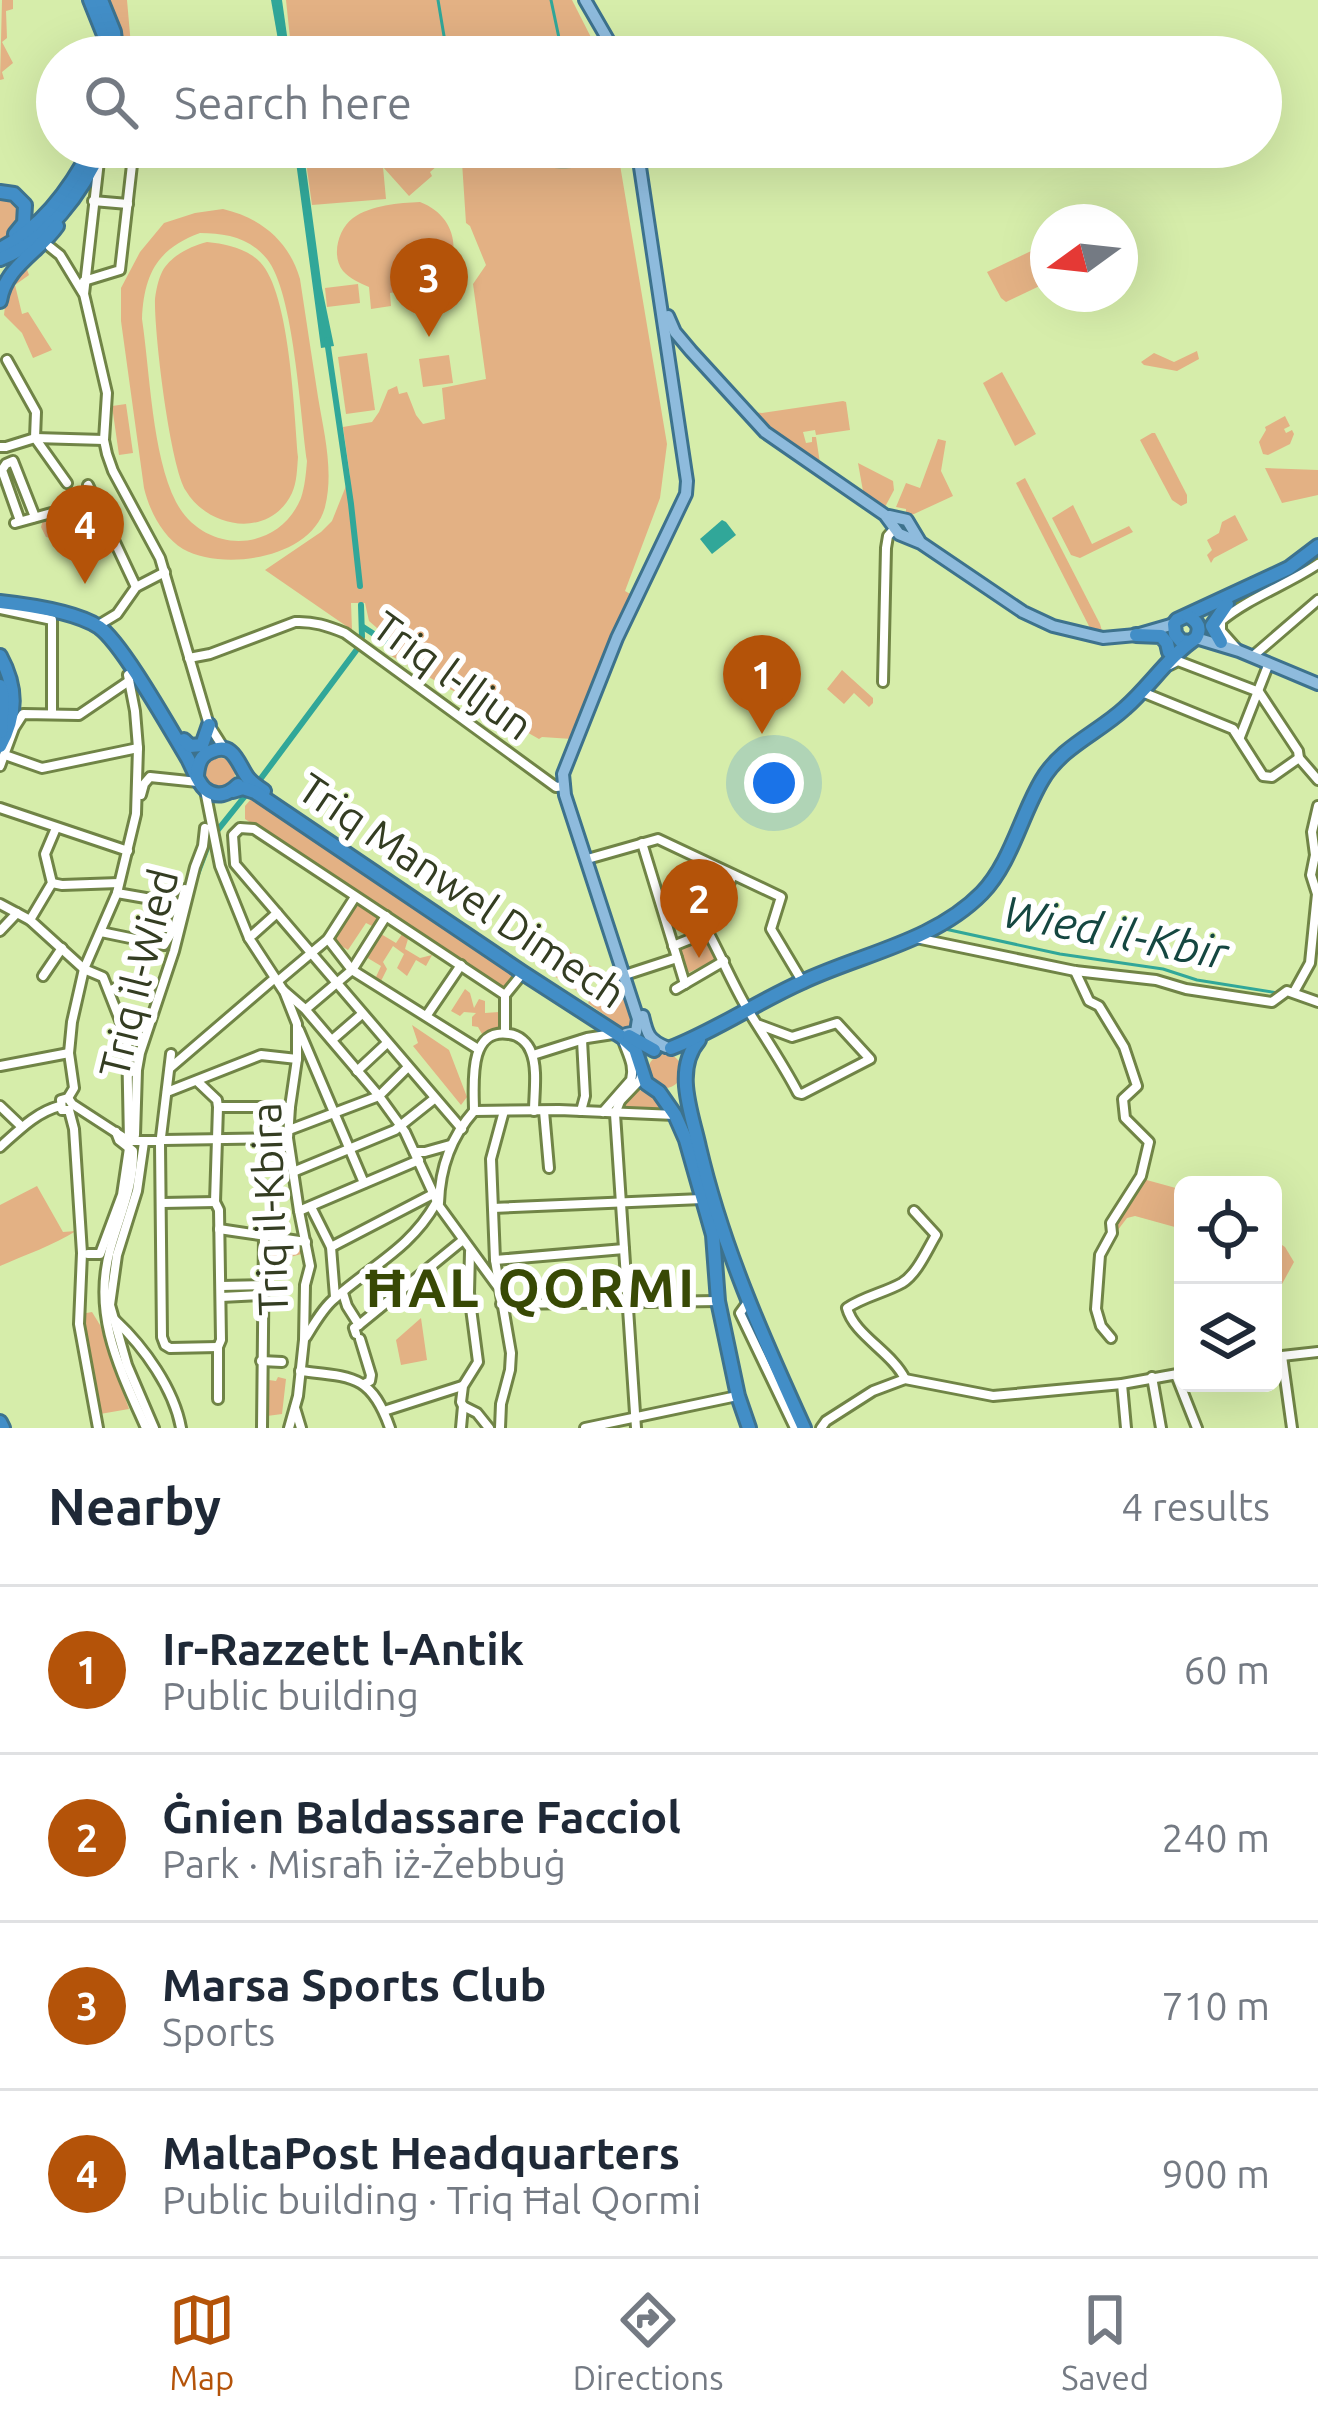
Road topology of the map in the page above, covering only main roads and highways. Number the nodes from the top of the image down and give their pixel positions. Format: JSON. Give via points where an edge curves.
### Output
{"nodes":[{"id":1,"x":90,"y":0,"type":"edge"},
{"id":2,"x":100,"y":0,"type":"edge"},
{"id":3,"x":586,"y":0,"type":"edge"},
{"id":4,"x":104,"y":36,"type":"edge"},
{"id":5,"x":115,"y":36,"type":"edge"},
{"id":6,"x":606,"y":36,"type":"edge"},
{"id":7,"x":81,"y":168,"type":"edge"},
{"id":8,"x":89,"y":168,"type":"edge"},
{"id":9,"x":640,"y":168,"type":"edge"},
{"id":10,"x":0,"y":192,"type":"edge"},
{"id":11,"x":76,"y":194,"type":"junction"},
{"id":12,"x":0,"y":248,"type":"edge"},
{"id":13,"x":0,"y":260,"type":"edge"},
{"id":14,"x":0,"y":301,"type":"edge"},
{"id":15,"x":673,"y":341,"type":"junction"},
{"id":16,"x":695,"y":355,"type":"junction"},
{"id":17,"x":675,"y":394,"type":"junction"},
{"id":18,"x":1318,"y":555,"type":"edge"},
{"id":19,"x":0,"y":601,"type":"edge"},
{"id":20,"x":1227,"y":604,"type":"junction"},
{"id":21,"x":1187,"y":631,"type":"junction"},
{"id":22,"x":1142,"y":633,"type":"junction"},
{"id":23,"x":1221,"y":642,"type":"junction"},
{"id":24,"x":1239,"y":651,"type":"junction"},
{"id":25,"x":0,"y":656,"type":"edge"},
{"id":26,"x":1174,"y":657,"type":"junction"},
{"id":27,"x":1158,"y":670,"type":"junction"},
{"id":28,"x":1318,"y":684,"type":"edge"},
{"id":29,"x":0,"y":686,"type":"edge"},
{"id":30,"x":211,"y":729,"type":"road end"},
{"id":31,"x":184,"y":740,"type":"junction"},
{"id":32,"x":2,"y":746,"type":"edge"},
{"id":33,"x":213,"y":752,"type":"junction"},
{"id":34,"x":242,"y":768,"type":"junction"},
{"id":35,"x":564,"y":780,"type":"junction"},
{"id":36,"x":201,"y":782,"type":"junction"},
{"id":37,"x":229,"y":792,"type":"junction"},
{"id":38,"x":614,"y":1033,"type":"junction"},
{"id":39,"x":704,"y":1035,"type":"junction"},
{"id":40,"x":664,"y":1048,"type":"junction"},
{"id":41,"x":686,"y":1063,"type":"junction"},
{"id":42,"x":642,"y":1069,"type":"junction"},
{"id":43,"x":686,"y":1079,"type":"junction"},
{"id":44,"x":655,"y":1090,"type":"junction"},
{"id":45,"x":717,"y":1271,"type":"junction"},
{"id":46,"x":736,"y":1272,"type":"junction"},
{"id":47,"x":718,"y":1298,"type":"junction"},
{"id":48,"x":747,"y":1300,"type":"junction"},
{"id":49,"x":749,"y":1428,"type":"edge"},
{"id":50,"x":800,"y":1428,"type":"edge"}],
"edges":[{"from":1,"to":4,"type":"highway"},
{"from":2,"to":5,"type":"highway"},
{"from":3,"to":6,"type":"main road"},
{"from":7,"to":12,"type":"highway","via":[[47,214]]},
{"from":8,"to":11,"type":"highway"},
{"from":9,"to":15,"type":"main road"},
{"from":10,"to":12,"type":"highway","via":[[21,199],[26,211]]},
{"from":11,"to":13,"type":"highway","via":[[22,251]]},
{"from":11,"to":14,"type":"highway","via":[[54,232],[11,272]]},
{"from":15,"to":16,"type":"main road"},
{"from":15,"to":17,"type":"main road"},
{"from":16,"to":17,"type":"main road","via":[[675,355]]},
{"from":16,"to":22,"type":"main road","via":[[765,432],[1036,619],[1089,636]]},
{"from":17,"to":35,"type":"main road","via":[[686,494],[617,638]]},
{"from":18,"to":20,"type":"highway"},
{"from":18,"to":21,"type":"highway"},
{"from":19,"to":31,"type":"highway","via":[[112,628]]},
{"from":19,"to":36,"type":"highway","via":[[98,626]]},
{"from":20,"to":21,"type":"highway"},
{"from":20,"to":23,"type":"highway","via":[[1212,626]]},
{"from":21,"to":22,"type":"main road"},
{"from":21,"to":23,"type":"main road"},
{"from":21,"to":24,"type":"main road"},
{"from":21,"to":26,"type":"highway"},
{"from":21,"to":27,"type":"highway"},
{"from":22,"to":26,"type":"highway","via":[[1161,636]]},
{"from":23,"to":24,"type":"main road"},
{"from":24,"to":28,"type":"main road"},
{"from":25,"to":32,"type":"highway","via":[[15,698]]},
{"from":26,"to":27,"type":"highway"},
{"from":27,"to":39,"type":"highway","via":[[1144,693],[1048,770],[986,889],[963,909]]},
{"from":29,"to":32,"type":"highway"},
{"from":30,"to":31,"type":"highway","via":[[202,745]]},
{"from":31,"to":33,"type":"highway","via":[[193,752]]},
{"from":33,"to":34,"type":"highway","via":[[236,756]]},
{"from":33,"to":36,"type":"highway","via":[[197,768]]},
{"from":34,"to":37,"type":"highway"},
{"from":34,"to":38,"type":"highway","name":"Triq Manwel Dimech"},
{"from":35,"to":38,"type":"main road","via":[[638,1018],[636,1032]]},
{"from":35,"to":40,"type":"main road","via":[[647,1035]]},
{"from":36,"to":37,"type":"highway","via":[[218,795]]},
{"from":37,"to":38,"type":"highway","name":"Triq Manwel Dimech","via":[[255,792]]},
{"from":38,"to":40,"type":"highway","name":"Triq Manwel Dimech"},
{"from":38,"to":42,"type":"highway","name":"Triq Manwel Dimech","via":[[635,1049]]},
{"from":39,"to":40,"type":"highway"},
{"from":39,"to":41,"type":"highway"},
{"from":40,"to":41,"type":"highway"},
{"from":40,"to":42,"type":"highway"},
{"from":41,"to":43,"type":"highway"},
{"from":42,"to":44,"type":"highway"},
{"from":43,"to":44,"type":"highway","via":[[675,1091]]},
{"from":43,"to":46,"type":"highway"},
{"from":44,"to":45,"type":"highway","via":[[675,1114],[704,1199]]},
{"from":45,"to":46,"type":"highway","via":[[725,1280]]},
{"from":45,"to":47,"type":"highway"},
{"from":46,"to":48,"type":"highway"},
{"from":47,"to":48,"type":"highway","via":[[729,1286]]},
{"from":47,"to":49,"type":"highway"},
{"from":48,"to":50,"type":"highway"}]}
